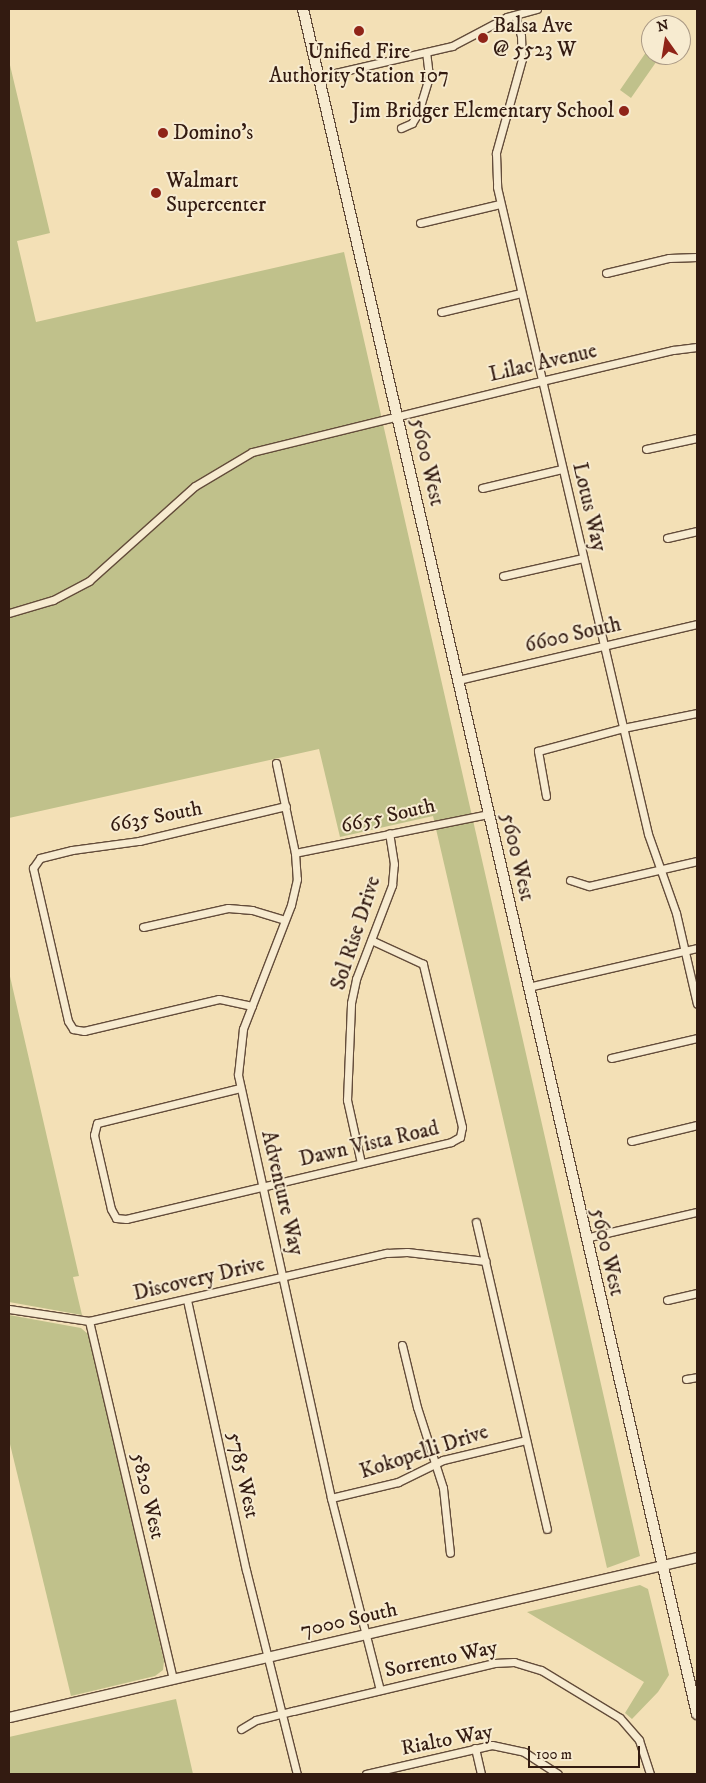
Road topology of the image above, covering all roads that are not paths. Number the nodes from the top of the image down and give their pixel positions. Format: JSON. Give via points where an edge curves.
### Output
{"nodes":[{"id":1,"x":302,"y":9,"type":"edge"},
{"id":2,"x":537,"y":9,"type":"edge"},
{"id":3,"x":515,"y":15,"type":"junction"},
{"id":4,"x":426,"y":52,"type":"junction"},
{"id":5,"x":318,"y":77,"type":"junction"},
{"id":6,"x":401,"y":128,"type":"dead end"},
{"id":7,"x":500,"y":204,"type":"junction"},
{"id":8,"x":420,"y":223,"type":"dead end"},
{"id":9,"x":697,"y":256,"type":"edge"},
{"id":10,"x":606,"y":273,"type":"dead end"},
{"id":11,"x":521,"y":293,"type":"junction"},
{"id":12,"x":441,"y":312,"type":"dead end"},
{"id":13,"x":697,"y":347,"type":"edge"},
{"id":14,"x":542,"y":381,"type":"junction"},
{"id":15,"x":397,"y":415,"type":"junction"},
{"id":16,"x":697,"y":438,"type":"edge"},
{"id":17,"x":646,"y":449,"type":"dead end"},
{"id":18,"x":562,"y":469,"type":"junction"},
{"id":19,"x":482,"y":488,"type":"dead end"},
{"id":20,"x":697,"y":531,"type":"edge"},
{"id":21,"x":667,"y":538,"type":"dead end"},
{"id":22,"x":583,"y":558,"type":"junction"},
{"id":23,"x":503,"y":576,"type":"dead end"},
{"id":24,"x":9,"y":613,"type":"edge"},
{"id":25,"x":697,"y":624,"type":"edge"},
{"id":26,"x":604,"y":646,"type":"junction"},
{"id":27,"x":458,"y":680,"type":"junction"},
{"id":28,"x":697,"y":713,"type":"edge"},
{"id":29,"x":623,"y":728,"type":"junction"},
{"id":30,"x":276,"y":763,"type":"dead end"},
{"id":31,"x":546,"y":796,"type":"dead end"},
{"id":32,"x":286,"y":806,"type":"junction"},
{"id":33,"x":488,"y":814,"type":"junction"},
{"id":34,"x":389,"y":833,"type":"junction"},
{"id":35,"x":295,"y":852,"type":"junction"},
{"id":36,"x":697,"y":861,"type":"edge"},
{"id":37,"x":662,"y":869,"type":"junction"},
{"id":38,"x":570,"y":880,"type":"dead end"},
{"id":39,"x":285,"y":920,"type":"junction"},
{"id":40,"x":143,"y":927,"type":"dead end"},
{"id":41,"x":371,"y":940,"type":"junction"},
{"id":42,"x":697,"y":948,"type":"edge"},
{"id":43,"x":685,"y":951,"type":"junction"},
{"id":44,"x":528,"y":987,"type":"junction"},
{"id":45,"x":697,"y":1004,"type":"edge"},
{"id":46,"x":252,"y":1006,"type":"junction"},
{"id":47,"x":697,"y":1038,"type":"edge"},
{"id":48,"x":611,"y":1058,"type":"dead end"},
{"id":49,"x":240,"y":1088,"type":"junction"},
{"id":50,"x":697,"y":1126,"type":"edge"},
{"id":51,"x":631,"y":1141,"type":"dead end"},
{"id":52,"x":361,"y":1164,"type":"junction"},
{"id":53,"x":262,"y":1187,"type":"junction"},
{"id":54,"x":697,"y":1212,"type":"edge"},
{"id":55,"x":476,"y":1222,"type":"dead end"},
{"id":56,"x":585,"y":1238,"type":"junction"},
{"id":57,"x":485,"y":1261,"type":"junction"},
{"id":58,"x":283,"y":1277,"type":"junction"},
{"id":59,"x":697,"y":1293,"type":"edge"},
{"id":60,"x":186,"y":1300,"type":"junction"},
{"id":61,"x":667,"y":1300,"type":"dead end"},
{"id":62,"x":9,"y":1309,"type":"edge"},
{"id":63,"x":90,"y":1322,"type":"junction"},
{"id":64,"x":402,"y":1345,"type":"dead end"},
{"id":65,"x":697,"y":1377,"type":"edge"},
{"id":66,"x":686,"y":1380,"type":"dead end"},
{"id":67,"x":526,"y":1440,"type":"junction"},
{"id":68,"x":435,"y":1462,"type":"junction"},
{"id":69,"x":331,"y":1498,"type":"junction"},
{"id":70,"x":547,"y":1528,"type":"dead end"},
{"id":71,"x":450,"y":1553,"type":"dead end"},
{"id":72,"x":697,"y":1556,"type":"edge"},
{"id":73,"x":661,"y":1565,"type":"junction"},
{"id":74,"x":366,"y":1634,"type":"junction"},
{"id":75,"x":270,"y":1657,"type":"junction"},
{"id":76,"x":173,"y":1678,"type":"junction"},
{"id":77,"x":380,"y":1690,"type":"junction"},
{"id":78,"x":283,"y":1714,"type":"junction"},
{"id":79,"x":697,"y":1714,"type":"edge"},
{"id":80,"x":9,"y":1717,"type":"edge"},
{"id":81,"x":241,"y":1729,"type":"dead end"},
{"id":82,"x":475,"y":1748,"type":"junction"},
{"id":83,"x":297,"y":1774,"type":"edge"},
{"id":84,"x":366,"y":1774,"type":"edge"},
{"id":85,"x":481,"y":1774,"type":"edge"},
{"id":86,"x":558,"y":1774,"type":"edge"},
{"id":87,"x":650,"y":1774,"type":"edge"}],
"edges":[{"from":1,"to":5,"type":"main road","name":"5600 West"},
{"from":2,"to":3,"type":"street"},
{"from":3,"to":4,"type":"street","via":[[459,43]]},
{"from":3,"to":7,"type":"street","name":"Lotus Way","via":[[522,52],[519,74],[496,152],[495,174]]},
{"from":4,"to":5,"type":"street"},
{"from":4,"to":6,"type":"street","via":[[429,76],[418,113],[412,123]]},
{"from":5,"to":15,"type":"main road","name":"5600 West"},
{"from":7,"to":8,"type":"street"},
{"from":7,"to":11,"type":"street","name":"Lotus Way"},
{"from":9,"to":10,"type":"street","via":[[670,258]]},
{"from":11,"to":12,"type":"street"},
{"from":11,"to":14,"type":"street","name":"Lotus Way"},
{"from":13,"to":14,"type":"street","name":"Lilac Avenue"},
{"from":14,"to":15,"type":"street","name":"Lilac Avenue"},
{"from":14,"to":18,"type":"street","name":"Lotus Way"},
{"from":15,"to":24,"type":"street","name":"Lilac Avenue","via":[[279,443],[239,458],[195,486],[89,581],[53,600]]},
{"from":15,"to":27,"type":"main road","name":"5600 West"},
{"from":16,"to":17,"type":"street"},
{"from":18,"to":19,"type":"street"},
{"from":18,"to":22,"type":"street","name":"Lotus Way"},
{"from":20,"to":21,"type":"street"},
{"from":22,"to":23,"type":"street"},
{"from":22,"to":26,"type":"street","name":"Lotus Way"},
{"from":25,"to":26,"type":"street","name":"6600 South"},
{"from":26,"to":27,"type":"street","name":"6600 South"},
{"from":26,"to":29,"type":"street","name":"Lotus Way"},
{"from":27,"to":33,"type":"main road","name":"5600 West"},
{"from":28,"to":29,"type":"street"},
{"from":29,"to":31,"type":"street","via":[[538,750]]},
{"from":29,"to":37,"type":"street","name":"Lotus Way","via":[[648,834]]},
{"from":30,"to":32,"type":"street","name":"Adventure Way"},
{"from":32,"to":35,"type":"street","name":"Adventure Way"},
{"from":32,"to":46,"type":"street","name":"6635 South","via":[[139,841],[72,850],[40,858],[35,863],[36,882],[68,1021],[73,1029],[84,1031],[219,999]]},
{"from":33,"to":34,"type":"street","name":"6655 South"},
{"from":33,"to":44,"type":"main road","name":"5600 West"},
{"from":34,"to":35,"type":"street","name":"6655 South"},
{"from":34,"to":41,"type":"street","name":"Sol Rise Drive","via":[[394,858],[393,880]]},
{"from":35,"to":39,"type":"street","name":"Adventure Way","via":[[296,887]]},
{"from":36,"to":37,"type":"street"},
{"from":37,"to":38,"type":"street","via":[[589,886]]},
{"from":37,"to":43,"type":"street","name":"Lotus Way"},
{"from":39,"to":40,"type":"street","via":[[252,910],[228,908]]},
{"from":39,"to":46,"type":"street","name":"Adventure Way"},
{"from":41,"to":52,"type":"street","name":"Sol Rise Drive","via":[[353,991],[347,1089]]},
{"from":41,"to":52,"type":"street","name":"Dawn Vista Road","via":[[423,964],[462,1127],[460,1137],[451,1142]]},
{"from":42,"to":43,"type":"street"},
{"from":43,"to":44,"type":"street"},
{"from":43,"to":45,"type":"street","name":"Lotus Way"},
{"from":44,"to":56,"type":"main road","name":"5600 West"},
{"from":46,"to":49,"type":"street","name":"Adventure Way","via":[[239,1047]]},
{"from":47,"to":48,"type":"street"},
{"from":49,"to":53,"type":"street","name":"Adventure Way"},
{"from":49,"to":53,"type":"street","name":"Dawn Vista Road","via":[[103,1120],[95,1125],[94,1133],[111,1209],[119,1219]]},
{"from":50,"to":51,"type":"street"},
{"from":52,"to":53,"type":"street","name":"Dawn Vista Road"},
{"from":53,"to":58,"type":"street","name":"Adventure Way"},
{"from":54,"to":56,"type":"street"},
{"from":55,"to":57,"type":"street"},
{"from":56,"to":73,"type":"main road","name":"5600 West"},
{"from":57,"to":58,"type":"street","name":"Discovery Drive","via":[[398,1252]]},
{"from":57,"to":67,"type":"street"},
{"from":58,"to":60,"type":"street","name":"Discovery Drive"},
{"from":58,"to":69,"type":"street","name":"Adventure Way"},
{"from":59,"to":61,"type":"street"},
{"from":60,"to":63,"type":"street","name":"Discovery Drive"},
{"from":60,"to":75,"type":"street","name":"5785 West","via":[[244,1561]]},
{"from":62,"to":63,"type":"street","name":"Discovery Drive"},
{"from":63,"to":76,"type":"street","name":"5820 West"},
{"from":64,"to":68,"type":"street","via":[[416,1407]]},
{"from":65,"to":66,"type":"street"},
{"from":67,"to":68,"type":"street","name":"Kokopelli Drive"},
{"from":67,"to":70,"type":"street"},
{"from":68,"to":69,"type":"street","name":"Kokopelli Drive","via":[[398,1482]]},
{"from":68,"to":71,"type":"street","via":[[444,1492]]},
{"from":69,"to":74,"type":"street","name":"Adventure Way"},
{"from":72,"to":73,"type":"street","name":"7000 South"},
{"from":73,"to":74,"type":"street","name":"7000 South"},
{"from":73,"to":79,"type":"main road","name":"5600 West"},
{"from":74,"to":75,"type":"street","name":"7000 South"},
{"from":74,"to":77,"type":"street","name":"Adventure Way"},
{"from":75,"to":76,"type":"street","name":"7000 South"},
{"from":75,"to":78,"type":"street","name":"5785 West"},
{"from":76,"to":80,"type":"street","name":"7000 South"},
{"from":77,"to":78,"type":"street","name":"Sorrento Way"},
{"from":77,"to":87,"type":"street","name":"Sorrento Way","via":[[494,1663],[526,1664],[626,1723],[642,1747]]},
{"from":78,"to":81,"type":"street","name":"Sorrento Way","via":[[256,1720]]},
{"from":78,"to":83,"type":"street","name":"5785 West"},
{"from":82,"to":84,"type":"street","name":"Rialto Way"},
{"from":82,"to":85,"type":"street"},
{"from":82,"to":86,"type":"street","name":"Rialto Way","via":[[511,1747],[530,1755]]}]}
